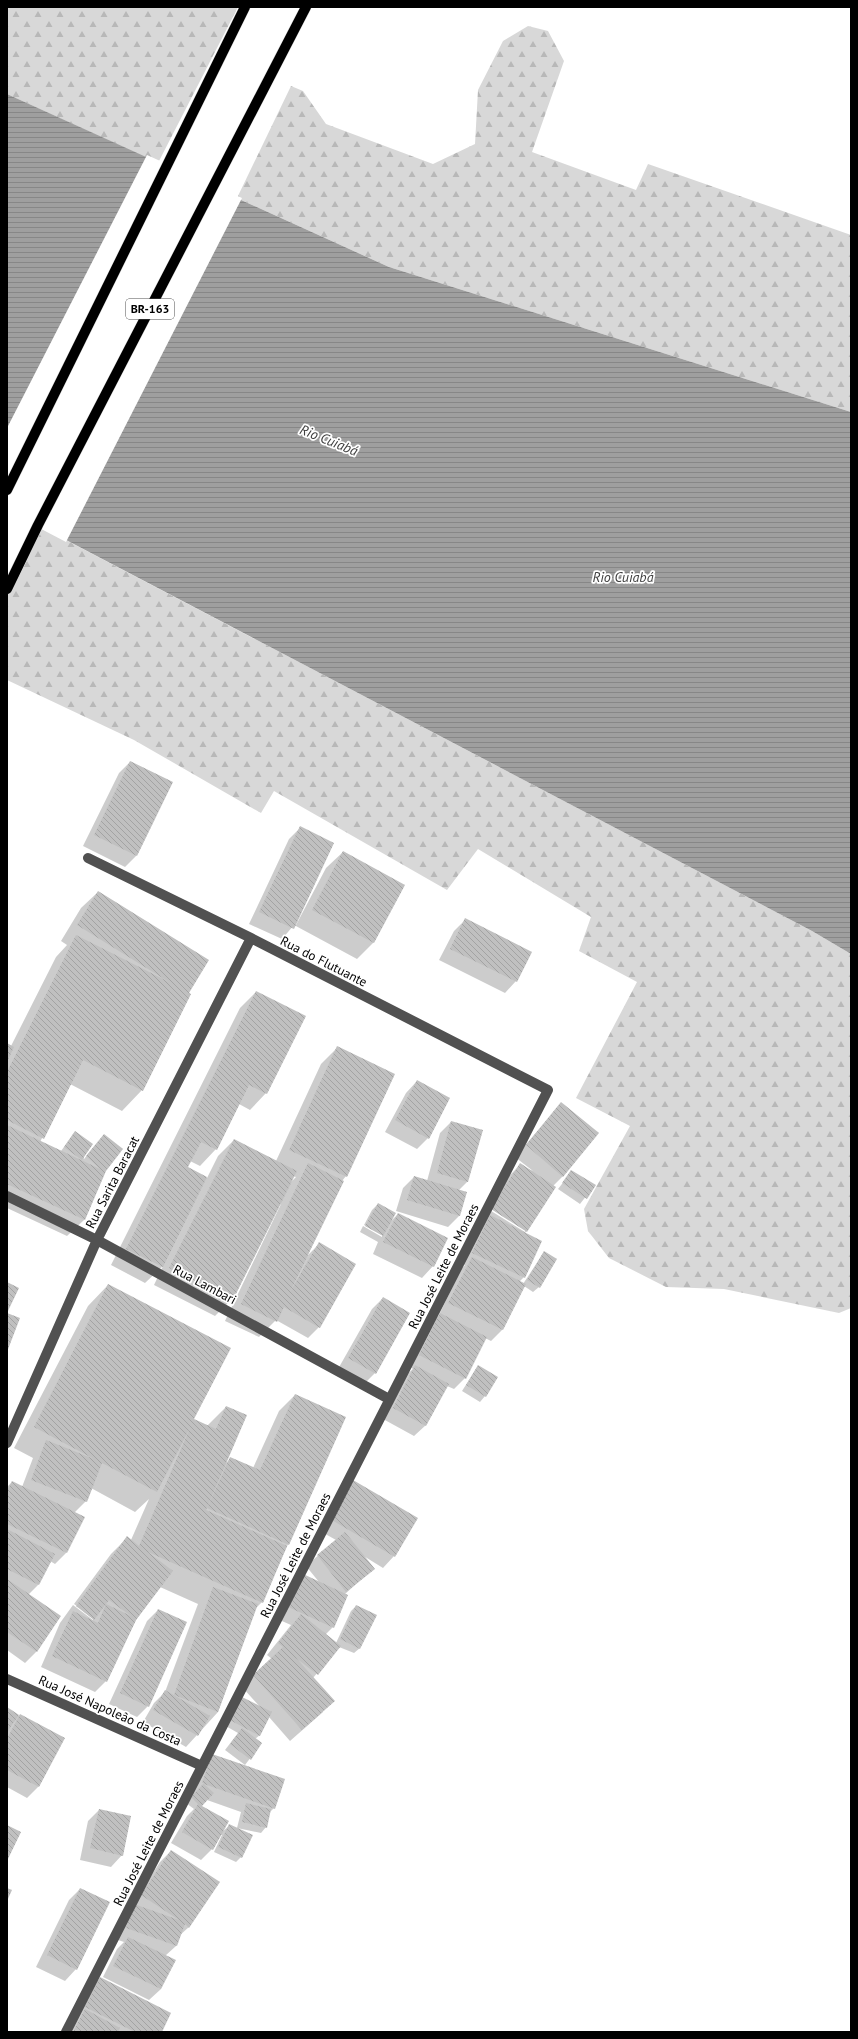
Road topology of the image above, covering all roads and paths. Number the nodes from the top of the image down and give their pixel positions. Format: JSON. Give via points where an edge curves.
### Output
{"nodes":[{"id":1,"x":245,"y":7,"type":"edge"},
{"id":2,"x":306,"y":7,"type":"edge"},
{"id":3,"x":7,"y":490,"type":"edge"},
{"id":4,"x":7,"y":589,"type":"edge"},
{"id":5,"x":88,"y":858,"type":"dead end"},
{"id":6,"x":251,"y":938,"type":"junction"},
{"id":7,"x":548,"y":1090,"type":"joint"},
{"id":8,"x":7,"y":1196,"type":"edge"},
{"id":9,"x":97,"y":1240,"type":"junction"},
{"id":10,"x":390,"y":1399,"type":"junction"},
{"id":11,"x":7,"y":1442,"type":"edge"},
{"id":12,"x":7,"y":1679,"type":"edge"},
{"id":13,"x":202,"y":1766,"type":"junction"},
{"id":14,"x":66,"y":2032,"type":"edge"}],
"edges":[{"from":1,"to":3,"type":"main road"},
{"from":2,"to":4,"type":"main road","number":"BR-163","via":[[41,518]]},
{"from":5,"to":6,"type":"street","name":"Rua do Flutuante"},
{"from":6,"to":7,"type":"street","name":"Rua do Flutuante"},
{"from":6,"to":9,"type":"street","name":"Rua Sarita Baracat"},
{"from":7,"to":10,"type":"street","name":"Rua José Leite de Moraes"},
{"from":8,"to":9,"type":"street","name":"Rua Lambari"},
{"from":9,"to":10,"type":"street","name":"Rua Lambari"},
{"from":9,"to":11,"type":"street","name":"Rua Sarita Baracat"},
{"from":10,"to":13,"type":"street","name":"Rua José Leite de Moraes"},
{"from":12,"to":13,"type":"street","name":"Rua José Napoleão da Costa"},
{"from":13,"to":14,"type":"street","name":"Rua José Leite de Moraes"}]}
